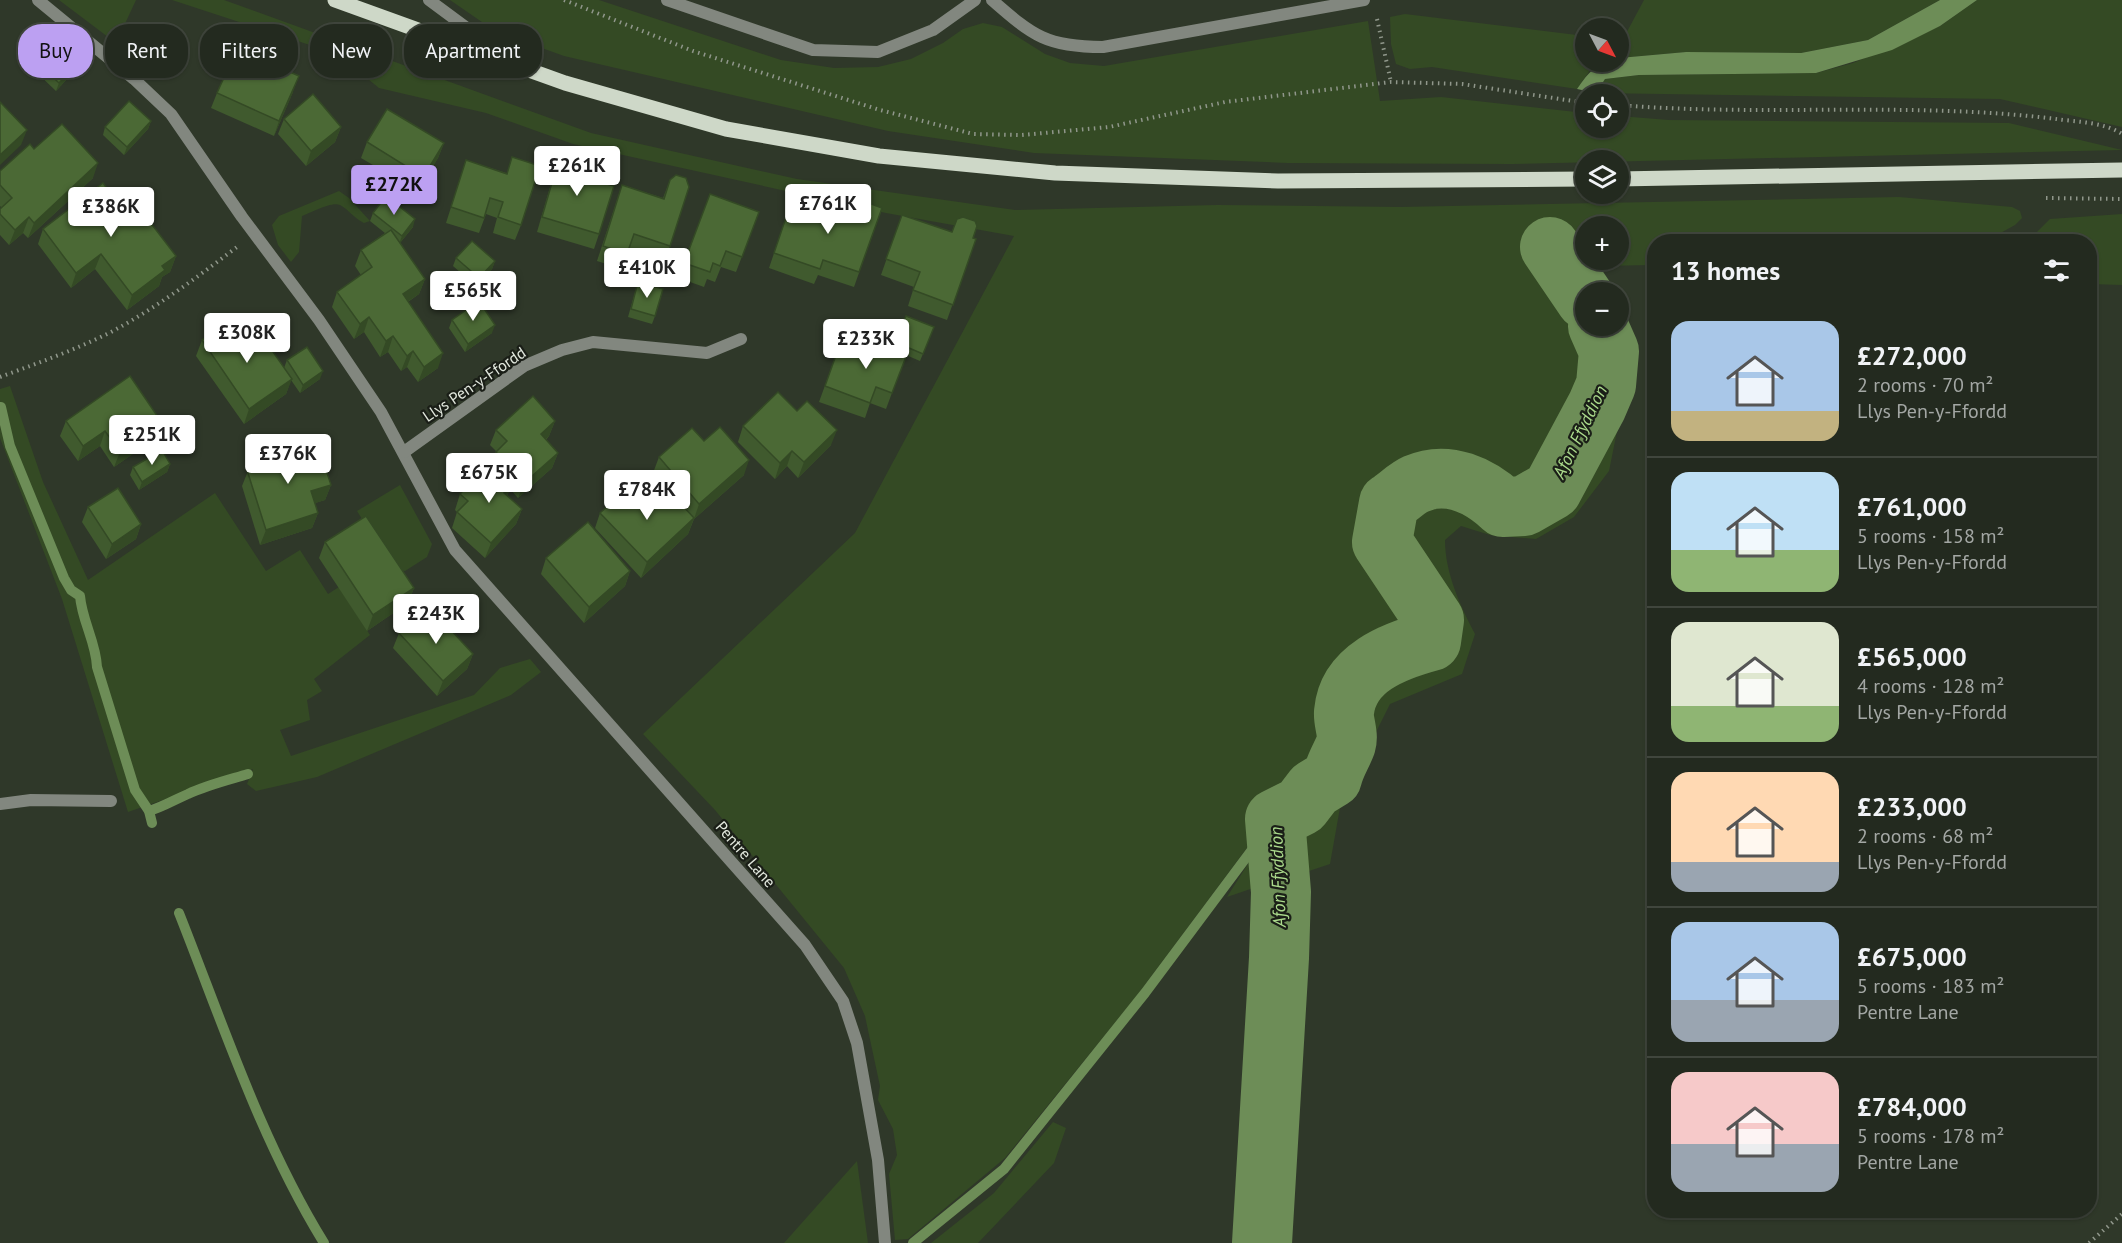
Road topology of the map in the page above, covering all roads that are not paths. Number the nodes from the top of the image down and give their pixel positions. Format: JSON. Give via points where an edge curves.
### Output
{"nodes":[{"id":1,"x":38,"y":0,"type":"edge"},
{"id":2,"x":335,"y":0,"type":"edge"},
{"id":3,"x":429,"y":0,"type":"edge"},
{"id":4,"x":667,"y":0,"type":"edge"},
{"id":5,"x":975,"y":0,"type":"edge"},
{"id":6,"x":992,"y":0,"type":"edge"},
{"id":7,"x":1364,"y":0,"type":"edge"},
{"id":8,"x":1345,"y":2,"type":"edge"},
{"id":9,"x":461,"y":24,"type":"edge"},
{"id":10,"x":404,"y":25,"type":"edge"},
{"id":11,"x":542,"y":74,"type":"edge"},
{"id":12,"x":2122,"y":170,"type":"edge"},
{"id":13,"x":1575,"y":179,"type":"edge"},
{"id":14,"x":1629,"y":179,"type":"edge"},
{"id":15,"x":741,"y":339,"type":"dead end"},
{"id":16,"x":404,"y":452,"type":"junction"},
{"id":17,"x":111,"y":801,"type":"dead end"},
{"id":18,"x":0,"y":804,"type":"edge"},
{"id":19,"x":885,"y":1237,"type":"edge"}],
"edges":[{"from":1,"to":16,"type":"street","name":"Pentre Lane","via":[[171,114],[319,320]]},
{"from":2,"to":10,"type":"main road"},
{"from":3,"to":9,"type":"street"},
{"from":4,"to":5,"type":"street","via":[[813,50],[878,52],[933,30]]},
{"from":6,"to":8,"type":"street","via":[[1043,40],[1081,47],[1103,47]]},
{"from":7,"to":8,"type":"street"},
{"from":11,"to":13,"type":"main road","via":[[726,129],[879,156],[1056,173],[1278,182]]},
{"from":12,"to":14,"type":"main road"},
{"from":15,"to":16,"type":"street","name":"Llys Pen-y-Ffordd","via":[[707,353],[593,342],[562,350],[524,366]]},
{"from":16,"to":19,"type":"street","name":"Pentre Lane","via":[[455,550],[805,945],[843,1001],[857,1043],[874,1137]]},
{"from":17,"to":18,"type":"street","via":[[31,800]]}]}
